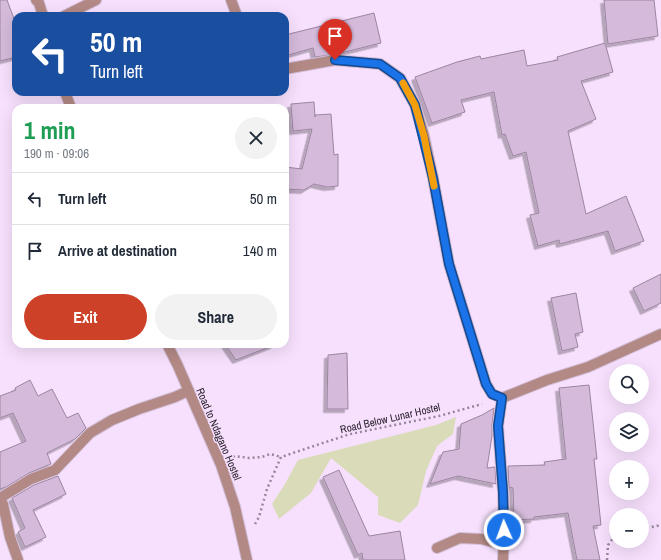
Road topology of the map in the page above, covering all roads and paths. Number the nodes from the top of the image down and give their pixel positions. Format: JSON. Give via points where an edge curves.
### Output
{"nodes":[{"id":1,"x":36,"y":0,"type":"edge"},
{"id":2,"x":96,"y":0,"type":"edge"},
{"id":3,"x":231,"y":0,"type":"edge"},
{"id":4,"x":42,"y":12,"type":"edge"},
{"id":5,"x":72,"y":12,"type":"edge"},
{"id":6,"x":236,"y":12,"type":"edge"},
{"id":7,"x":289,"y":68,"type":"edge"},
{"id":8,"x":661,"y":334,"type":"edge"},
{"id":9,"x":168,"y":348,"type":"edge"},
{"id":10,"x":188,"y":391,"type":"junction"},
{"id":11,"x":502,"y":398,"type":"junction"},
{"id":12,"x":281,"y":457,"type":"junction"},
{"id":13,"x":221,"y":465,"type":"junction"},
{"id":14,"x":0,"y":498,"type":"edge"},
{"id":15,"x":0,"y":503,"type":"edge"},
{"id":16,"x":661,"y":525,"type":"edge"},
{"id":17,"x":649,"y":528,"type":"edge"},
{"id":18,"x":243,"y":542,"type":"junction"},
{"id":19,"x":504,"y":544,"type":"junction"},
{"id":20,"x":609,"y":544,"type":"edge"},
{"id":21,"x":437,"y":548,"type":"dead end"},
{"id":22,"x":18,"y":560,"type":"edge"},
{"id":23,"x":247,"y":560,"type":"edge"},
{"id":24,"x":503,"y":560,"type":"edge"},
{"id":25,"x":607,"y":560,"type":"edge"}],
"edges":[{"from":1,"to":4,"type":"street"},
{"from":2,"to":5,"type":"street"},
{"from":3,"to":6,"type":"street"},
{"from":7,"to":11,"type":"street","via":[[335,60],[380,64],[400,78],[415,105],[433,178],[449,264],[486,384],[492,394]]},
{"from":8,"to":11,"type":"street","via":[[588,367]]},
{"from":9,"to":10,"type":"street","name":"Road to Ndagano Hostel"},
{"from":10,"to":13,"type":"street","name":"Road to Ndagano Hostel"},
{"from":10,"to":14,"type":"street","via":[[112,420],[90,433],[55,470],[31,479]]},
{"from":11,"to":12,"type":"path","name":"Road Below Lunar Hostel","via":[[440,416],[350,434]]},
{"from":11,"to":19,"type":"street","via":[[498,426]]},
{"from":12,"to":13,"type":"path","name":"Road Below Lunar Hostel","via":[[270,454],[249,458],[235,456]]},
{"from":12,"to":18,"type":"path","via":[[259,517]]},
{"from":13,"to":18,"type":"street","name":"Road to Ndagano Hostel"},
{"from":15,"to":22,"type":"street","via":[[3,504]]},
{"from":16,"to":17,"type":"path"},
{"from":18,"to":23,"type":"street","name":"Road to Ndagano Hostel"},
{"from":19,"to":21,"type":"street","via":[[460,538]]},
{"from":19,"to":24,"type":"street"},
{"from":20,"to":25,"type":"path"}]}
